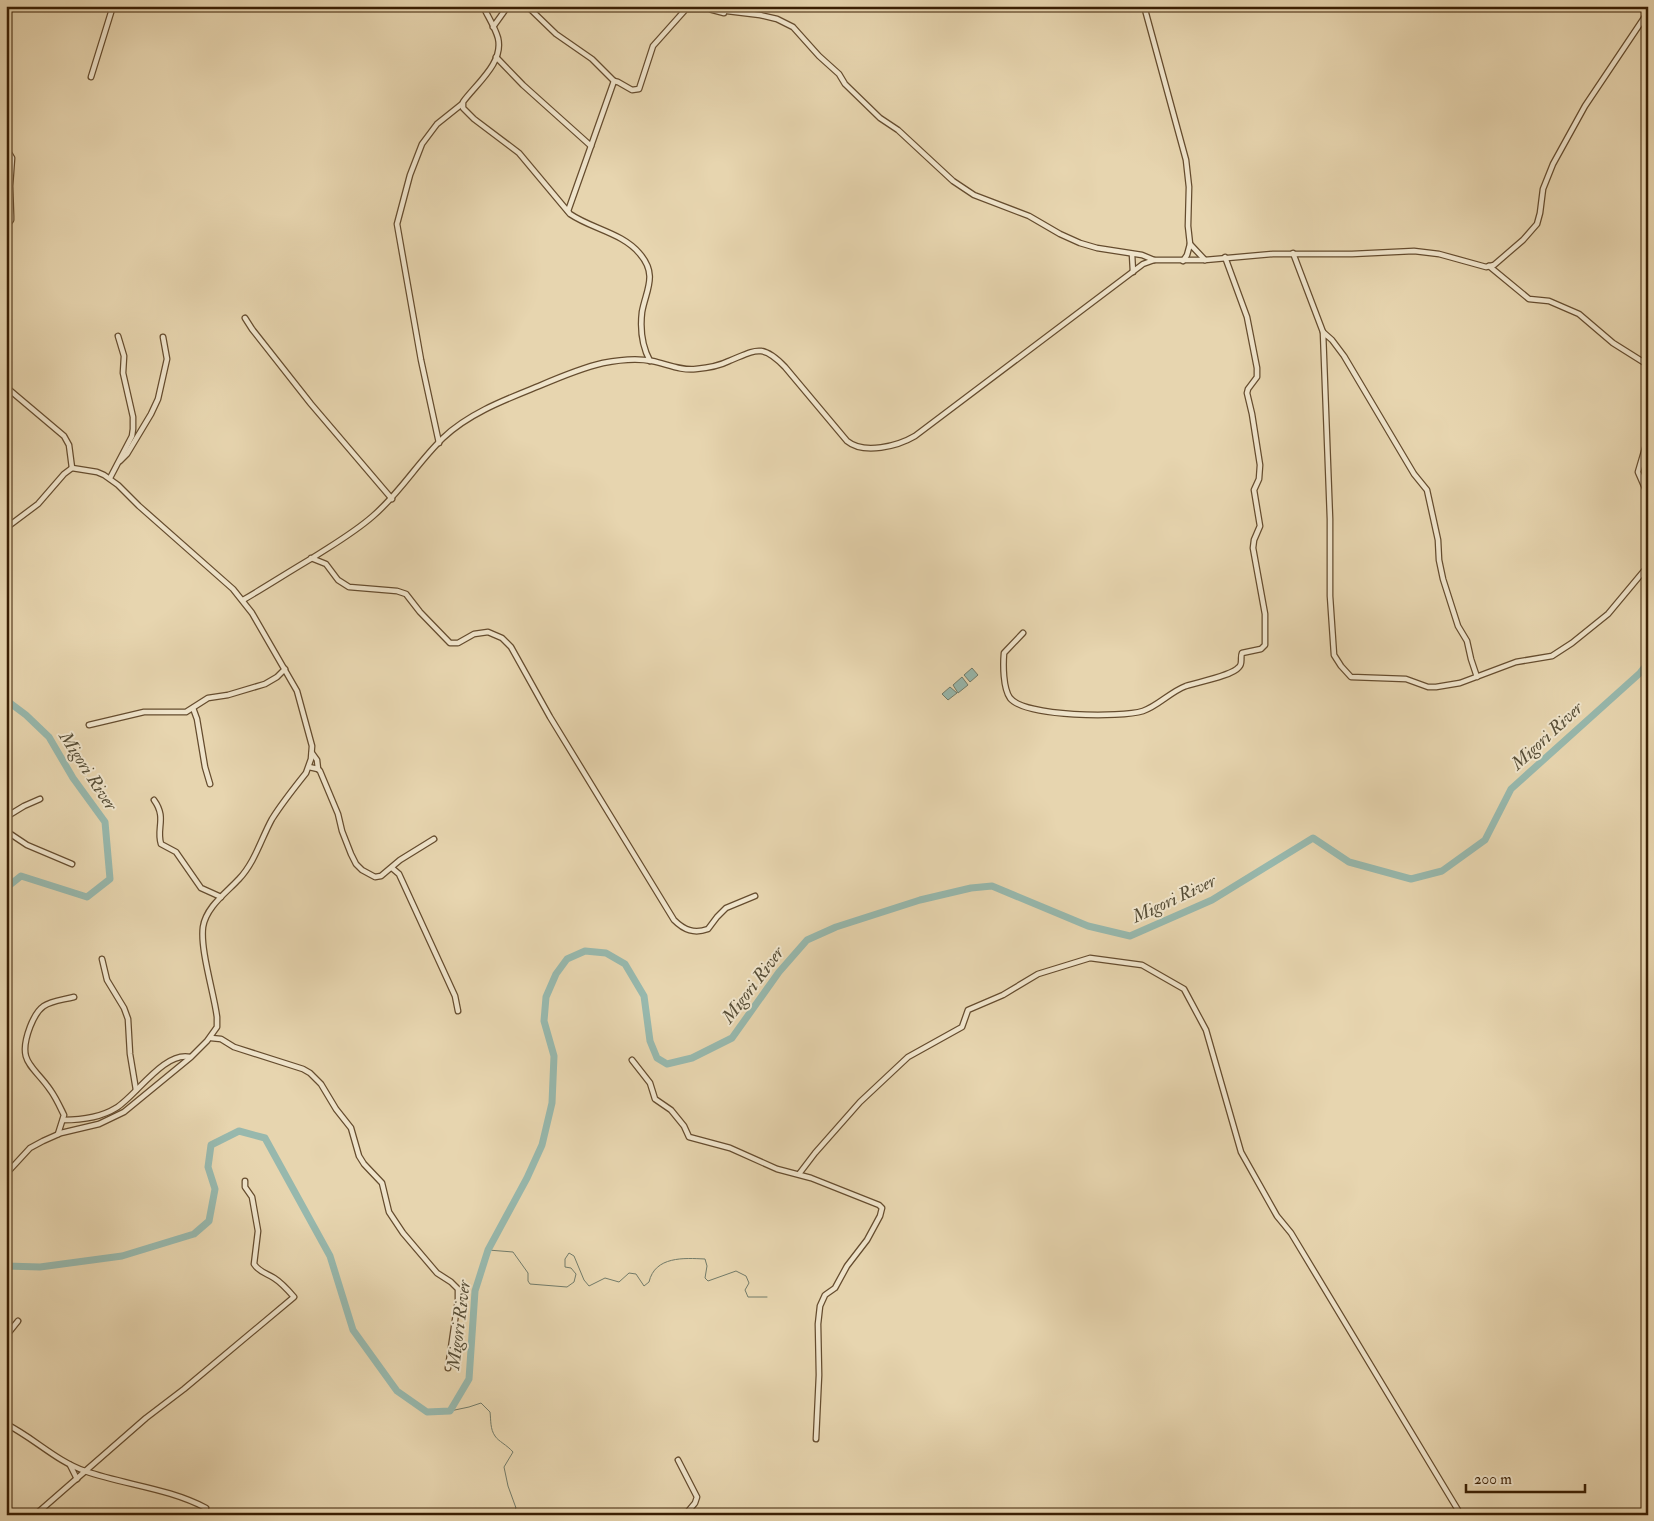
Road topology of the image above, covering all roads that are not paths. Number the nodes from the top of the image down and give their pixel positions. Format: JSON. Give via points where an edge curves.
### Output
{"nodes":[{"id":1,"x":113,"y":6,"type":"edge"},
{"id":2,"x":483,"y":6,"type":"edge"},
{"id":3,"x":508,"y":6,"type":"edge"},
{"id":4,"x":527,"y":6,"type":"edge"},
{"id":5,"x":716,"y":6,"type":"edge"},
{"id":6,"x":1144,"y":6,"type":"edge"},
{"id":7,"x":733,"y":12,"type":"junction"},
{"id":8,"x":1648,"y":12,"type":"edge"},
{"id":9,"x":493,"y":27,"type":"junction"},
{"id":10,"x":496,"y":57,"type":"junction"},
{"id":11,"x":91,"y":77,"type":"dead end"},
{"id":12,"x":614,"y":81,"type":"junction"},
{"id":13,"x":462,"y":104,"type":"junction"},
{"id":14,"x":591,"y":146,"type":"junction"},
{"id":15,"x":6,"y":148,"type":"edge"},
{"id":16,"x":8,"y":187,"type":"edge"},
{"id":17,"x":568,"y":211,"type":"junction"},
{"id":18,"x":6,"y":227,"type":"edge"},
{"id":19,"x":1190,"y":244,"type":"junction"},
{"id":20,"x":1293,"y":253,"type":"junction"},
{"id":21,"x":1132,"y":254,"type":"junction"},
{"id":22,"x":1225,"y":258,"type":"junction"},
{"id":23,"x":1154,"y":260,"type":"junction"},
{"id":24,"x":1205,"y":260,"type":"junction"},
{"id":25,"x":1183,"y":261,"type":"junction"},
{"id":26,"x":1489,"y":266,"type":"junction"},
{"id":27,"x":1133,"y":272,"type":"junction"},
{"id":28,"x":245,"y":318,"type":"dead end"},
{"id":29,"x":1323,"y":332,"type":"junction"},
{"id":30,"x":118,"y":336,"type":"dead end"},
{"id":31,"x":163,"y":337,"type":"dead end"},
{"id":32,"x":644,"y":347,"type":"junction"},
{"id":33,"x":639,"y":360,"type":"junction"},
{"id":34,"x":650,"y":361,"type":"junction"},
{"id":35,"x":1648,"y":365,"type":"edge"},
{"id":36,"x":6,"y":387,"type":"edge"},
{"id":37,"x":1648,"y":438,"type":"edge"},
{"id":38,"x":438,"y":443,"type":"junction"},
{"id":39,"x":119,"y":462,"type":"junction"},
{"id":40,"x":72,"y":468,"type":"junction"},
{"id":41,"x":110,"y":478,"type":"junction"},
{"id":42,"x":1648,"y":495,"type":"edge"},
{"id":43,"x":392,"y":498,"type":"junction"},
{"id":44,"x":6,"y":528,"type":"edge"},
{"id":45,"x":311,"y":558,"type":"junction"},
{"id":46,"x":1648,"y":566,"type":"edge"},
{"id":47,"x":243,"y":600,"type":"junction"},
{"id":48,"x":1023,"y":633,"type":"dead end"},
{"id":49,"x":285,"y":669,"type":"junction"},
{"id":50,"x":1477,"y":677,"type":"junction"},
{"id":51,"x":193,"y":708,"type":"junction"},
{"id":52,"x":89,"y":725,"type":"dead end"},
{"id":53,"x":312,"y":753,"type":"junction"},
{"id":54,"x":309,"y":767,"type":"junction"},
{"id":55,"x":318,"y":769,"type":"junction"},
{"id":56,"x":210,"y":784,"type":"dead end"},
{"id":57,"x":40,"y":799,"type":"dead end"},
{"id":58,"x":154,"y":800,"type":"dead end"},
{"id":59,"x":6,"y":817,"type":"edge"},
{"id":60,"x":6,"y":831,"type":"edge"},
{"id":61,"x":434,"y":839,"type":"dead end"},
{"id":62,"x":72,"y":864,"type":"dead end"},
{"id":63,"x":392,"y":868,"type":"junction"},
{"id":64,"x":755,"y":896,"type":"dead end"},
{"id":65,"x":221,"y":897,"type":"junction"},
{"id":66,"x":102,"y":959,"type":"dead end"},
{"id":67,"x":74,"y":997,"type":"dead end"},
{"id":68,"x":458,"y":1011,"type":"dead end"},
{"id":69,"x":217,"y":1027,"type":"junction"},
{"id":70,"x":211,"y":1038,"type":"junction"},
{"id":71,"x":221,"y":1040,"type":"junction"},
{"id":72,"x":191,"y":1057,"type":"junction"},
{"id":73,"x":632,"y":1060,"type":"dead end"},
{"id":74,"x":136,"y":1090,"type":"junction"},
{"id":75,"x":63,"y":1120,"type":"junction"},
{"id":76,"x":58,"y":1134,"type":"junction"},
{"id":77,"x":6,"y":1174,"type":"edge"},
{"id":78,"x":799,"y":1174,"type":"junction"},
{"id":79,"x":245,"y":1181,"type":"dead end"},
{"id":80,"x":18,"y":1321,"type":"dead end"},
{"id":81,"x":6,"y":1336,"type":"edge"},
{"id":82,"x":448,"y":1368,"type":"dead end"},
{"id":83,"x":6,"y":1424,"type":"edge"},
{"id":84,"x":816,"y":1439,"type":"dead end"},
{"id":85,"x":678,"y":1460,"type":"dead end"},
{"id":86,"x":70,"y":1464,"type":"junction"},
{"id":87,"x":86,"y":1471,"type":"junction"},
{"id":88,"x":76,"y":1480,"type":"junction"},
{"id":89,"x":206,"y":1508,"type":"dead end"},
{"id":90,"x":35,"y":1515,"type":"edge"},
{"id":91,"x":685,"y":1515,"type":"edge"},
{"id":92,"x":1461,"y":1515,"type":"edge"}],
"edges":[{"from":1,"to":11,"type":"street"},
{"from":2,"to":9,"type":"street"},
{"from":3,"to":9,"type":"street"},
{"from":4,"to":12,"type":"street"},
{"from":5,"to":7,"type":"street"},
{"from":6,"to":19,"type":"street","via":[[1185,153]]},
{"from":7,"to":12,"type":"street","via":[[686,10],[653,46],[639,89],[632,90]]},
{"from":7,"to":21,"type":"street","via":[[777,19],[793,27],[880,118],[965,190],[1029,216],[1080,243]]},
{"from":8,"to":26,"type":"street","via":[[1586,106],[1553,164],[1543,189],[1537,224],[1497,263]]},
{"from":9,"to":10,"type":"street","via":[[499,44]]},
{"from":10,"to":13,"type":"street"},
{"from":10,"to":14,"type":"street"},
{"from":12,"to":14,"type":"street"},
{"from":13,"to":17,"type":"street","via":[[474,119],[524,157]]},
{"from":13,"to":38,"type":"street","via":[[437,124],[422,144],[397,224]]},
{"from":14,"to":17,"type":"street"},
{"from":15,"to":16,"type":"street","via":[[12,158]]},
{"from":16,"to":18,"type":"street","via":[[12,216]]},
{"from":17,"to":32,"type":"street","via":[[626,242],[645,260],[650,278],[642,314]]},
{"from":19,"to":24,"type":"street"},
{"from":19,"to":25,"type":"street"},
{"from":20,"to":22,"type":"street"},
{"from":20,"to":26,"type":"street","via":[[1414,251]]},
{"from":20,"to":29,"type":"street"},
{"from":21,"to":23,"type":"street"},
{"from":21,"to":27,"type":"street"},
{"from":22,"to":24,"type":"street"},
{"from":22,"to":48,"type":"street","via":[[1247,317],[1257,368],[1257,377],[1246,393],[1260,464],[1254,490],[1260,526],[1253,542],[1265,614],[1265,646],[1242,653],[1239,668],[1180,688],[1146,710],[1066,714],[1022,705],[1010,697],[1004,653]]},
{"from":23,"to":25,"type":"street"},
{"from":23,"to":27,"type":"street"},
{"from":24,"to":25,"type":"street"},
{"from":26,"to":35,"type":"street","via":[[1529,299],[1549,301],[1579,314],[1613,343]]},
{"from":27,"to":34,"type":"street","via":[[924,430],[908,440],[882,446],[857,448],[846,441],[777,359],[766,352],[750,352],[722,364],[691,370]]},
{"from":28,"to":43,"type":"street","via":[[299,389]]},
{"from":29,"to":50,"type":"street","via":[[1344,356],[1414,474],[1427,488],[1443,579]]},
{"from":29,"to":50,"type":"street","via":[[1334,655],[1353,678],[1406,679],[1430,688],[1460,684]]},
{"from":30,"to":39,"type":"street","via":[[134,424],[132,436]]},
{"from":31,"to":39,"type":"street","via":[[166,359],[158,399],[127,454]]},
{"from":32,"to":33,"type":"street"},
{"from":32,"to":34,"type":"street"},
{"from":33,"to":34,"type":"street"},
{"from":33,"to":38,"type":"street","via":[[604,363],[555,379],[478,414]]},
{"from":36,"to":40,"type":"street","via":[[64,436],[69,445]]},
{"from":37,"to":42,"type":"street","via":[[1638,472]]},
{"from":38,"to":43,"type":"street"},
{"from":39,"to":41,"type":"street"},
{"from":40,"to":41,"type":"street","via":[[90,470]]},
{"from":40,"to":44,"type":"street","via":[[38,504]]},
{"from":41,"to":47,"type":"street"},
{"from":43,"to":45,"type":"street","via":[[357,529]]},
{"from":45,"to":47,"type":"street"},
{"from":45,"to":64,"type":"street","via":[[326,564],[338,580],[349,587],[406,594],[450,643],[488,632],[506,642],[612,820],[674,920],[682,927],[691,931],[708,929],[726,908]]},
{"from":46,"to":50,"type":"street","via":[[1614,609],[1559,652],[1547,658],[1516,662]]},
{"from":47,"to":49,"type":"street"},
{"from":49,"to":51,"type":"street","via":[[265,684],[208,698]]},
{"from":49,"to":53,"type":"street","via":[[298,695]]},
{"from":51,"to":52,"type":"street","via":[[181,713],[144,712]]},
{"from":51,"to":56,"type":"street"},
{"from":53,"to":54,"type":"street"},
{"from":53,"to":55,"type":"street"},
{"from":54,"to":55,"type":"street"},
{"from":54,"to":65,"type":"street","via":[[274,816],[251,864]]},
{"from":55,"to":63,"type":"street","via":[[356,864],[378,877]]},
{"from":57,"to":59,"type":"street"},
{"from":58,"to":65,"type":"street","via":[[161,814],[162,844],[176,852],[201,888]]},
{"from":60,"to":62,"type":"street","via":[[27,845]]},
{"from":61,"to":63,"type":"street"},
{"from":63,"to":68,"type":"street","via":[[399,874],[430,940],[455,996]]},
{"from":65,"to":69,"type":"street","via":[[209,912],[203,933]]},
{"from":66,"to":74,"type":"street","via":[[106,980],[128,1019]]},
{"from":67,"to":75,"type":"street","via":[[53,1002],[37,1011],[24,1047],[29,1064],[51,1090],[64,1115]]},
{"from":69,"to":70,"type":"street"},
{"from":69,"to":71,"type":"street"},
{"from":70,"to":71,"type":"street"},
{"from":70,"to":72,"type":"street"},
{"from":71,"to":82,"type":"street","via":[[306,1071],[318,1081],[351,1128],[356,1150],[382,1183],[392,1216],[437,1273],[458,1289]]},
{"from":72,"to":74,"type":"street","via":[[174,1059]]},
{"from":72,"to":76,"type":"street","via":[[124,1112],[98,1124]]},
{"from":73,"to":78,"type":"street","via":[[650,1083],[655,1099],[671,1110],[689,1137],[730,1148],[777,1169]]},
{"from":74,"to":75,"type":"street","via":[[105,1114],[83,1120]]},
{"from":75,"to":76,"type":"street"},
{"from":76,"to":77,"type":"street","via":[[30,1148]]},
{"from":78,"to":84,"type":"street","via":[[879,1205],[883,1210],[867,1240],[820,1306]]},
{"from":78,"to":92,"type":"street","via":[[860,1102],[908,1057],[962,1027],[968,1010],[1003,995],[1038,974],[1090,958],[1142,965],[1184,989],[1206,1030],[1242,1152]]},
{"from":79,"to":87,"type":"street","via":[[253,1200],[258,1231],[254,1264],[258,1270],[285,1286],[294,1297]]},
{"from":80,"to":81,"type":"street"},
{"from":83,"to":86,"type":"street"},
{"from":85,"to":91,"type":"street","via":[[697,1497]]},
{"from":86,"to":87,"type":"street"},
{"from":86,"to":88,"type":"street"},
{"from":87,"to":88,"type":"street"},
{"from":87,"to":89,"type":"street","via":[[175,1495]]},
{"from":88,"to":90,"type":"street"}]}
